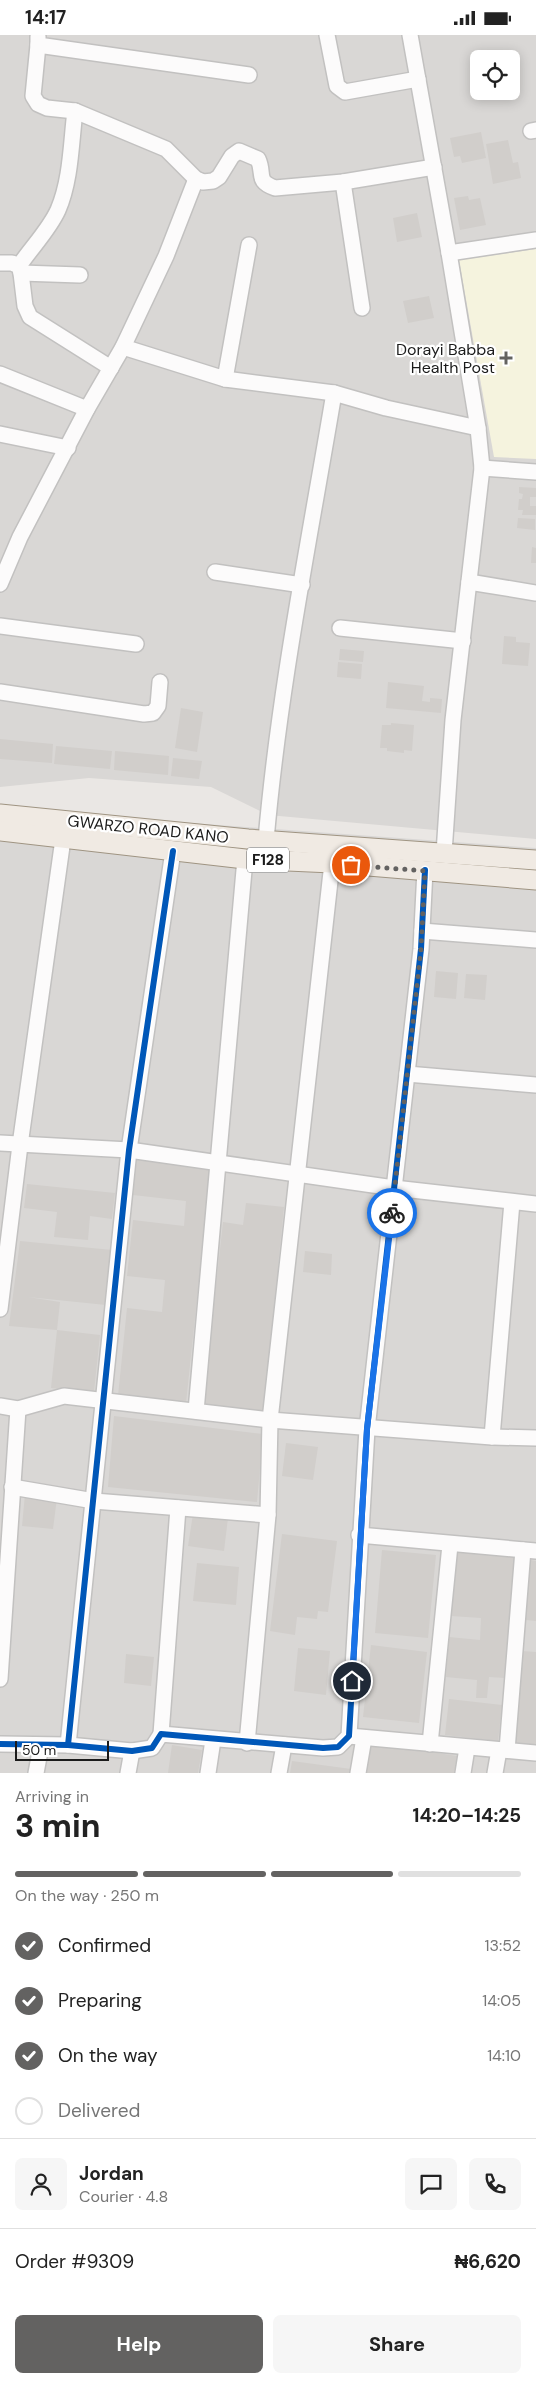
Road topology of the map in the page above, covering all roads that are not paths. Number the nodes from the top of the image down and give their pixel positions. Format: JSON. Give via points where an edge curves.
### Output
{"nodes":[{"id":1,"x":328,"y":35,"type":"edge"},
{"id":2,"x":410,"y":35,"type":"edge"},
{"id":3,"x":38,"y":40,"type":"edge"},
{"id":4,"x":248,"y":75,"type":"dead end"},
{"id":5,"x":418,"y":79,"type":"junction"},
{"id":6,"x":75,"y":111,"type":"junction"},
{"id":7,"x":434,"y":167,"type":"junction"},
{"id":8,"x":196,"y":179,"type":"junction"},
{"id":9,"x":343,"y":182,"type":"junction"},
{"id":10,"x":536,"y":240,"type":"edge"},
{"id":11,"x":249,"y":245,"type":"dead end"},
{"id":12,"x":449,"y":253,"type":"junction"},
{"id":13,"x":0,"y":263,"type":"edge"},
{"id":14,"x":20,"y":269,"type":"junction"},
{"id":15,"x":80,"y":275,"type":"dead end"},
{"id":16,"x":362,"y":308,"type":"dead end"},
{"id":17,"x":123,"y":347,"type":"junction"},
{"id":18,"x":111,"y":368,"type":"junction"},
{"id":19,"x":0,"y":374,"type":"edge"},
{"id":20,"x":225,"y":379,"type":"junction"},
{"id":21,"x":334,"y":393,"type":"junction"},
{"id":22,"x":88,"y":409,"type":"junction"},
{"id":23,"x":478,"y":428,"type":"junction"},
{"id":24,"x":0,"y":434,"type":"edge"},
{"id":25,"x":68,"y":448,"type":"junction"},
{"id":26,"x":482,"y":468,"type":"junction"},
{"id":27,"x":536,"y":472,"type":"edge"},
{"id":28,"x":215,"y":572,"type":"dead end"},
{"id":29,"x":469,"y":582,"type":"junction"},
{"id":30,"x":0,"y":584,"type":"edge"},
{"id":31,"x":302,"y":585,"type":"junction"},
{"id":32,"x":536,"y":593,"type":"edge"},
{"id":33,"x":0,"y":626,"type":"edge"},
{"id":34,"x":340,"y":628,"type":"dead end"},
{"id":35,"x":462,"y":641,"type":"junction"},
{"id":36,"x":136,"y":644,"type":"dead end"},
{"id":37,"x":160,"y":682,"type":"dead end"},
{"id":38,"x":0,"y":692,"type":"edge"},
{"id":39,"x":0,"y":813,"type":"edge"},
{"id":40,"x":0,"y":831,"type":"edge"},
{"id":41,"x":62,"y":839,"type":"junction"},
{"id":42,"x":266,"y":840,"type":"junction"},
{"id":43,"x":173,"y":851,"type":"junction"},
{"id":44,"x":444,"y":853,"type":"junction"},
{"id":45,"x":246,"y":859,"type":"junction"},
{"id":46,"x":536,"y":860,"type":"edge"},
{"id":47,"x":332,"y":863,"type":"junction"},
{"id":48,"x":425,"y":871,"type":"junction"},
{"id":49,"x":536,"y":880,"type":"edge"},
{"id":50,"x":422,"y":931,"type":"junction"},
{"id":51,"x":536,"y":940,"type":"edge"},
{"id":52,"x":407,"y":1075,"type":"junction"},
{"id":53,"x":536,"y":1085,"type":"edge"},
{"id":54,"x":0,"y":1143,"type":"edge"},
{"id":55,"x":20,"y":1145,"type":"junction"},
{"id":56,"x":129,"y":1150,"type":"junction"},
{"id":57,"x":218,"y":1161,"type":"junction"},
{"id":58,"x":298,"y":1173,"type":"junction"},
{"id":59,"x":394,"y":1187,"type":"junction"},
{"id":60,"x":512,"y":1202,"type":"junction"},
{"id":61,"x":536,"y":1204,"type":"edge"},
{"id":62,"x":0,"y":1309,"type":"edge"},
{"id":63,"x":104,"y":1399,"type":"junction"},
{"id":64,"x":0,"y":1406,"type":"edge"},
{"id":65,"x":18,"y":1409,"type":"junction"},
{"id":66,"x":196,"y":1411,"type":"junction"},
{"id":67,"x":270,"y":1420,"type":"junction"},
{"id":68,"x":367,"y":1429,"type":"junction"},
{"id":69,"x":492,"y":1437,"type":"junction"},
{"id":70,"x":536,"y":1438,"type":"edge"},
{"id":71,"x":12,"y":1487,"type":"junction"},
{"id":72,"x":94,"y":1501,"type":"junction"},
{"id":73,"x":178,"y":1508,"type":"junction"},
{"id":74,"x":268,"y":1515,"type":"junction"},
{"id":75,"x":359,"y":1535,"type":"junction"},
{"id":76,"x":450,"y":1545,"type":"junction"},
{"id":77,"x":529,"y":1551,"type":"edge"},
{"id":78,"x":3,"y":1572,"type":"edge"},
{"id":79,"x":0,"y":1663,"type":"edge"},
{"id":80,"x":0,"y":1679,"type":"edge"},
{"id":81,"x":161,"y":1734,"type":"junction"},
{"id":82,"x":357,"y":1737,"type":"junction"},
{"id":83,"x":213,"y":1740,"type":"junction"},
{"id":84,"x":247,"y":1743,"type":"junction"},
{"id":85,"x":0,"y":1744,"type":"edge"},
{"id":86,"x":430,"y":1744,"type":"junction"},
{"id":87,"x":68,"y":1745,"type":"junction"},
{"id":88,"x":284,"y":1745,"type":"junction"},
{"id":89,"x":41,"y":1746,"type":"junction"},
{"id":90,"x":467,"y":1748,"type":"junction"},
{"id":91,"x":503,"y":1750,"type":"junction"},
{"id":92,"x":132,"y":1751,"type":"junction"},
{"id":93,"x":536,"y":1753,"type":"edge"},
{"id":94,"x":36,"y":1773,"type":"edge"},
{"id":95,"x":128,"y":1773,"type":"edge"},
{"id":96,"x":208,"y":1773,"type":"edge"},
{"id":97,"x":279,"y":1773,"type":"edge"},
{"id":98,"x":358,"y":1773,"type":"edge"},
{"id":99,"x":463,"y":1773,"type":"edge"},
{"id":100,"x":495,"y":1773,"type":"edge"}],
"edges":[{"from":1,"to":5,"type":"street","via":[[340,90],[345,92]]},
{"from":2,"to":5,"type":"street"},
{"from":3,"to":4,"type":"street"},
{"from":3,"to":6,"type":"street","via":[[33,96],[38,104],[47,108]]},
{"from":5,"to":7,"type":"street"},
{"from":6,"to":8,"type":"street","via":[[166,149]]},
{"from":6,"to":14,"type":"street","via":[[65,185],[58,209]]},
{"from":7,"to":9,"type":"street"},
{"from":7,"to":12,"type":"street"},
{"from":8,"to":9,"type":"street","via":[[213,181],[239,151],[258,159],[261,178],[275,188]]},
{"from":8,"to":17,"type":"street","via":[[166,256]]},
{"from":9,"to":16,"type":"street"},
{"from":10,"to":12,"type":"street"},
{"from":11,"to":20,"type":"street"},
{"from":12,"to":23,"type":"street"},
{"from":13,"to":14,"type":"street","via":[[12,263]]},
{"from":14,"to":15,"type":"street"},
{"from":14,"to":18,"type":"street","via":[[24,306],[30,317]]},
{"from":17,"to":18,"type":"street"},
{"from":17,"to":20,"type":"street"},
{"from":18,"to":22,"type":"street"},
{"from":19,"to":22,"type":"street"},
{"from":20,"to":21,"type":"street"},
{"from":21,"to":23,"type":"street"},
{"from":21,"to":31,"type":"street"},
{"from":22,"to":25,"type":"street"},
{"from":23,"to":26,"type":"street"},
{"from":24,"to":25,"type":"street"},
{"from":25,"to":30,"type":"street","via":[[20,537]]},
{"from":26,"to":27,"type":"street"},
{"from":26,"to":29,"type":"street"},
{"from":28,"to":31,"type":"street"},
{"from":29,"to":32,"type":"street"},
{"from":29,"to":35,"type":"street"},
{"from":31,"to":42,"type":"street","via":[[272,775]]},
{"from":33,"to":36,"type":"street"},
{"from":34,"to":35,"type":"street"},
{"from":35,"to":44,"type":"street"},
{"from":37,"to":38,"type":"street","via":[[158,706],[153,713],[144,714]]},
{"from":39,"to":42,"type":"main road","name":"GWARZO ROAD KANO","number":"F128"},
{"from":40,"to":41,"type":"main road","number":"F128"},
{"from":41,"to":43,"type":"main road","number":"F128"},
{"from":41,"to":55,"type":"street"},
{"from":42,"to":44,"type":"main road","name":"GWARZO ROAD KANO","number":"F128"},
{"from":43,"to":45,"type":"main road","number":"F128"},
{"from":43,"to":56,"type":"street"},
{"from":44,"to":46,"type":"main road","name":"GWARZO ROAD KANO","number":"F128"},
{"from":45,"to":47,"type":"main road","number":"F128"},
{"from":45,"to":57,"type":"street"},
{"from":47,"to":48,"type":"main road","number":"F128"},
{"from":47,"to":58,"type":"street"},
{"from":48,"to":49,"type":"main road","number":"F128"},
{"from":48,"to":50,"type":"street"},
{"from":50,"to":51,"type":"street"},
{"from":50,"to":52,"type":"street"},
{"from":52,"to":53,"type":"street"},
{"from":52,"to":59,"type":"street"},
{"from":54,"to":55,"type":"street"},
{"from":55,"to":56,"type":"street"},
{"from":55,"to":62,"type":"street"},
{"from":56,"to":57,"type":"street"},
{"from":56,"to":63,"type":"street"},
{"from":57,"to":58,"type":"street"},
{"from":57,"to":66,"type":"street"},
{"from":58,"to":59,"type":"street"},
{"from":58,"to":67,"type":"street"},
{"from":59,"to":60,"type":"street"},
{"from":59,"to":68,"type":"street"},
{"from":60,"to":61,"type":"street"},
{"from":60,"to":69,"type":"street"},
{"from":63,"to":65,"type":"street","via":[[64,1396]]},
{"from":63,"to":66,"type":"street"},
{"from":63,"to":72,"type":"street"},
{"from":64,"to":65,"type":"street"},
{"from":65,"to":71,"type":"street"},
{"from":66,"to":67,"type":"street"},
{"from":67,"to":68,"type":"street"},
{"from":67,"to":74,"type":"street"},
{"from":68,"to":69,"type":"street"},
{"from":68,"to":75,"type":"street"},
{"from":69,"to":70,"type":"street"},
{"from":71,"to":72,"type":"street"},
{"from":71,"to":78,"type":"street"},
{"from":72,"to":73,"type":"street"},
{"from":72,"to":87,"type":"street"},
{"from":73,"to":74,"type":"street"},
{"from":73,"to":81,"type":"street"},
{"from":74,"to":84,"type":"street"},
{"from":75,"to":76,"type":"street"},
{"from":75,"to":82,"type":"street"},
{"from":76,"to":77,"type":"street"},
{"from":76,"to":86,"type":"street"},
{"from":77,"to":91,"type":"street"},
{"from":78,"to":79,"type":"street"},
{"from":79,"to":80,"type":"street"},
{"from":81,"to":83,"type":"street"},
{"from":81,"to":92,"type":"street","via":[[152,1748]]},
{"from":82,"to":86,"type":"street"},
{"from":82,"to":88,"type":"street","via":[[338,1747]]},
{"from":82,"to":98,"type":"street"},
{"from":83,"to":84,"type":"street"},
{"from":83,"to":96,"type":"street"},
{"from":84,"to":88,"type":"street"},
{"from":85,"to":89,"type":"street"},
{"from":86,"to":90,"type":"street"},
{"from":87,"to":89,"type":"street"},
{"from":87,"to":92,"type":"street"},
{"from":88,"to":97,"type":"street"},
{"from":89,"to":94,"type":"street"},
{"from":90,"to":91,"type":"street"},
{"from":90,"to":99,"type":"street"},
{"from":91,"to":93,"type":"street"},
{"from":91,"to":100,"type":"street"},
{"from":92,"to":95,"type":"street"}]}
